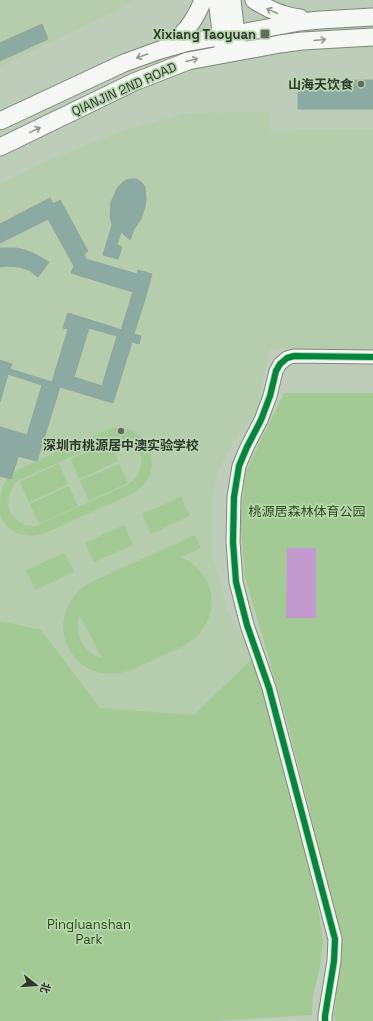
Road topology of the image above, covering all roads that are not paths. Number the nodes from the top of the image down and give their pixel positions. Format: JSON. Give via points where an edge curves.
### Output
{"nodes":[{"id":1,"x":203,"y":0,"type":"edge"},
{"id":2,"x":217,"y":0,"type":"edge"},
{"id":3,"x":232,"y":0,"type":"edge"},
{"id":4,"x":254,"y":0,"type":"edge"},
{"id":5,"x":373,"y":17,"type":"edge"},
{"id":6,"x":320,"y":20,"type":"junction"},
{"id":7,"x":228,"y":34,"type":"junction"},
{"id":8,"x":373,"y":36,"type":"edge"},
{"id":9,"x":160,"y":50,"type":"junction"},
{"id":10,"x":231,"y":53,"type":"junction"},
{"id":11,"x":0,"y":121,"type":"edge"},
{"id":12,"x":0,"y":148,"type":"edge"},
{"id":13,"x":373,"y":357,"type":"edge"},
{"id":14,"x":325,"y":1021,"type":"edge"}],
"edges":[{"from":1,"to":9,"type":"main road","via":[[187,29]]},
{"from":2,"to":7,"type":"main road"},
{"from":3,"to":7,"type":"main road"},
{"from":6,"to":4,"type":"main road","one_way":true,"via":[[280,14]]},
{"from":5,"to":6,"type":"main road","name":"QIANJIN 2ND ROAD"},
{"from":6,"to":7,"type":"main road","name":"QIANJIN 2ND ROAD"},
{"from":7,"to":9,"type":"main road","name":"QIANJIN 2ND ROAD"},
{"from":7,"to":10,"type":"main road"},
{"from":10,"to":8,"type":"main road","name":"QIANJIN 2ND ROAD","one_way":true,"via":[[302,41]]},
{"from":9,"to":11,"type":"main road","name":"QIANJIN 2ND ROAD","one_way":true,"via":[[124,63]]},
{"from":12,"to":10,"type":"main road","name":"QIANJIN 2ND ROAD","one_way":true,"via":[[134,82],[188,61]]},
{"from":13,"to":14,"type":"street","via":[[294,356],[280,364],[261,420],[239,466],[234,497],[233,542],[236,582],[246,625],[270,688],[334,939],[334,961]]}]}
